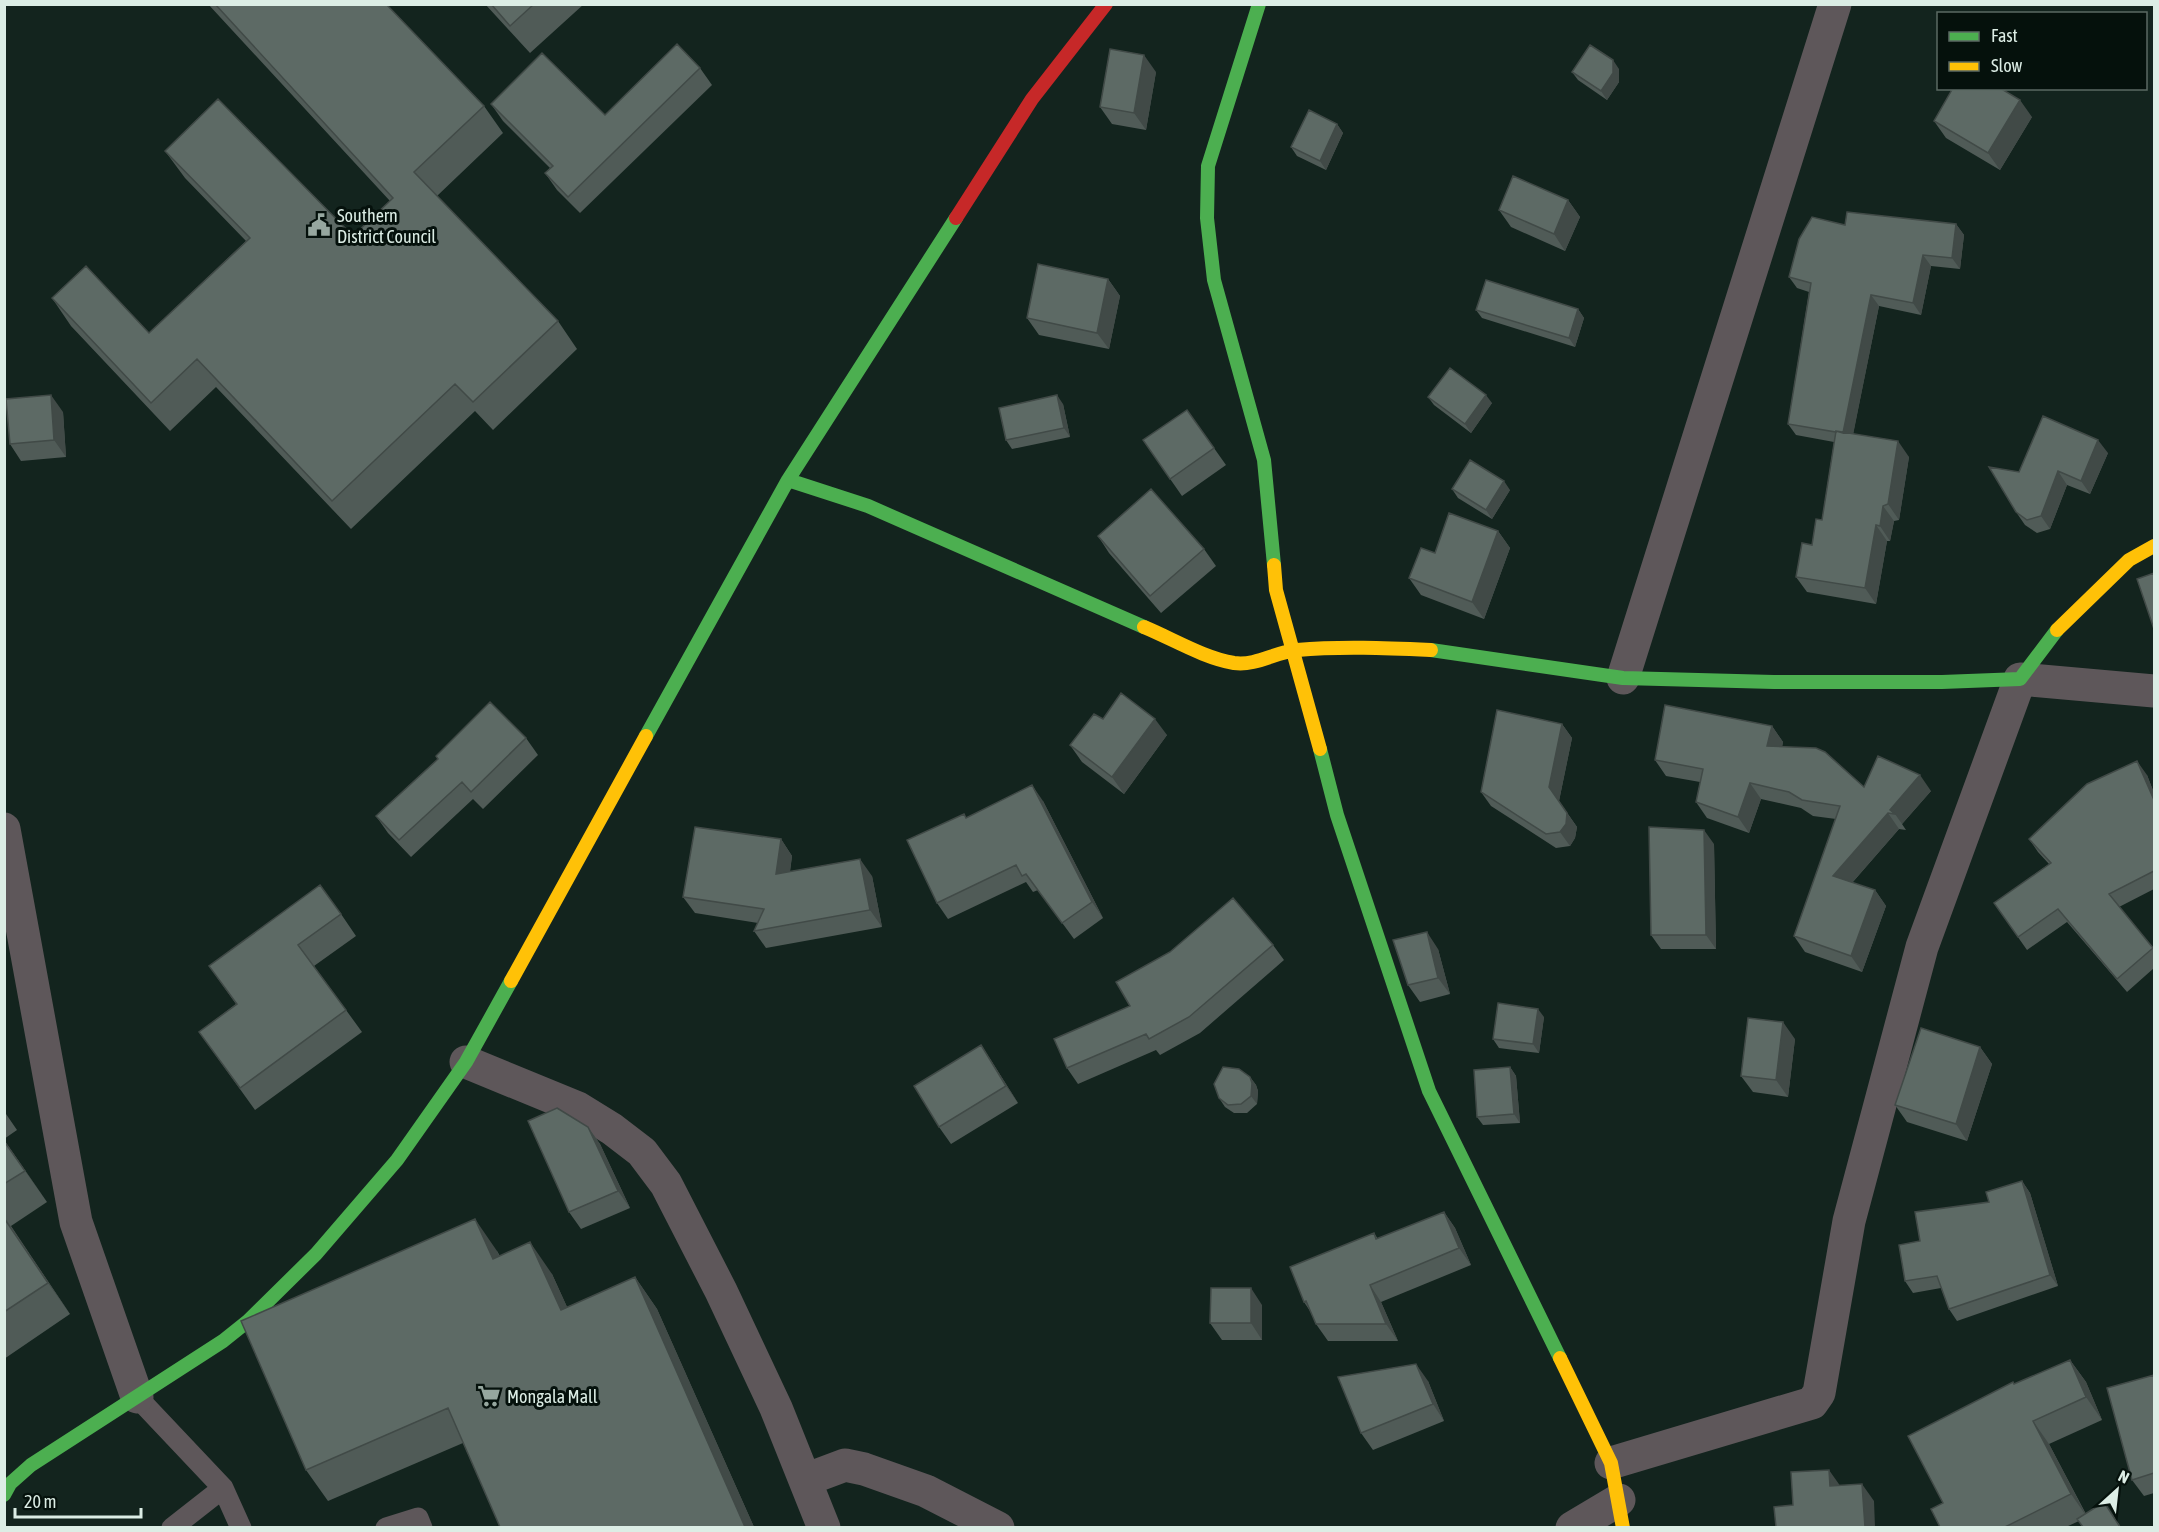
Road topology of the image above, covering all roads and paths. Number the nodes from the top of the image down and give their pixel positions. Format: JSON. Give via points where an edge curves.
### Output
{"nodes":[{"id":1,"x":1106,"y":4,"type":"edge"},
{"id":2,"x":1259,"y":4,"type":"edge"},
{"id":3,"x":1835,"y":4,"type":"edge"},
{"id":4,"x":788,"y":480,"type":"junction"},
{"id":5,"x":2154,"y":546,"type":"edge"},
{"id":6,"x":1294,"y":650,"type":"junction"},
{"id":7,"x":1623,"y":678,"type":"junction"},
{"id":8,"x":2020,"y":679,"type":"junction"},
{"id":9,"x":2154,"y":691,"type":"edge"},
{"id":10,"x":4,"y":829,"type":"edge"},
{"id":11,"x":465,"y":1062,"type":"junction"},
{"id":12,"x":137,"y":1397,"type":"junction"},
{"id":13,"x":1611,"y":1463,"type":"junction"},
{"id":14,"x":10,"y":1478,"type":"edge"},
{"id":15,"x":805,"y":1480,"type":"junction"},
{"id":16,"x":223,"y":1488,"type":"junction"},
{"id":17,"x":1621,"y":1514,"type":"edge"},
{"id":18,"x":180,"y":1525,"type":"edge"},
{"id":19,"x":241,"y":1527,"type":"edge"},
{"id":20,"x":386,"y":1527,"type":"edge"},
{"id":21,"x":422,"y":1527,"type":"edge"},
{"id":22,"x":824,"y":1527,"type":"edge"},
{"id":23,"x":998,"y":1527,"type":"edge"},
{"id":24,"x":1572,"y":1527,"type":"edge"}],
"edges":[{"from":1,"to":4,"type":"street","via":[[1032,99]]},
{"from":2,"to":6,"type":"street","via":[[1208,166],[1207,218],[1214,280],[1264,459],[1276,590]]},
{"from":3,"to":7,"type":"street"},
{"from":4,"to":6,"type":"street","via":[[868,506],[1220,660],[1253,663]]},
{"from":4,"to":11,"type":"street"},
{"from":5,"to":8,"type":"street","via":[[2129,560],[2062,623]]},
{"from":6,"to":7,"type":"street","via":[[1436,650]]},
{"from":6,"to":13,"type":"street","via":[[1336,815],[1429,1091]]},
{"from":7,"to":8,"type":"street","via":[[1774,682]]},
{"from":8,"to":9,"type":"street"},
{"from":8,"to":13,"type":"street","via":[[1922,947],[1849,1221],[1816,1399]]},
{"from":10,"to":12,"type":"street","via":[[76,1222]]},
{"from":11,"to":12,"type":"street","via":[[397,1160],[316,1254],[223,1341]]},
{"from":11,"to":15,"type":"street","via":[[578,1108],[642,1152],[666,1184],[721,1291]]},
{"from":12,"to":14,"type":"street"},
{"from":12,"to":16,"type":"lane"},
{"from":13,"to":17,"type":"street"},
{"from":15,"to":22,"type":"street"},
{"from":15,"to":23,"type":"street","via":[[845,1466],[864,1469],[926,1491]]},
{"from":16,"to":18,"type":"lane"},
{"from":16,"to":19,"type":"lane"},
{"from":17,"to":24,"type":"street"},
{"from":20,"to":21,"type":"lane","via":[[418,1518]]}]}
